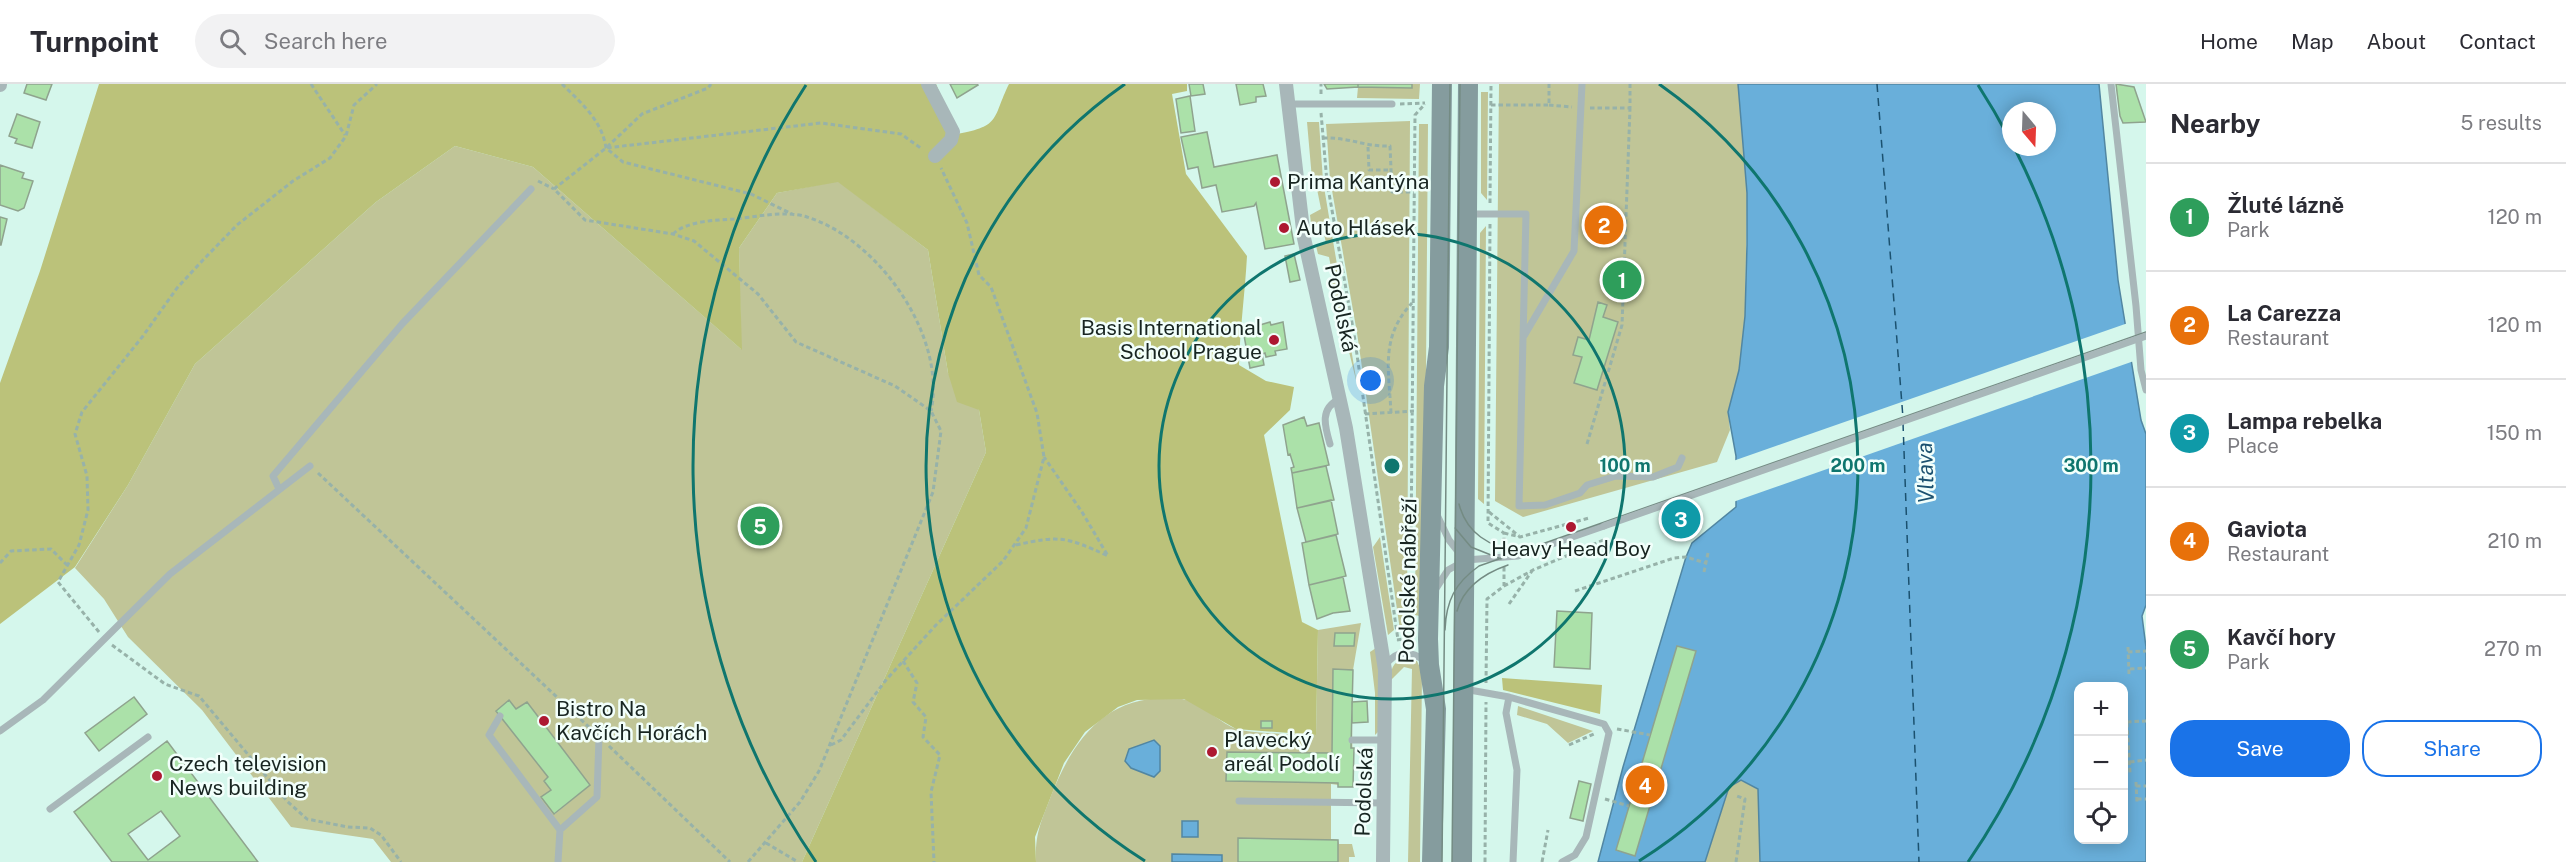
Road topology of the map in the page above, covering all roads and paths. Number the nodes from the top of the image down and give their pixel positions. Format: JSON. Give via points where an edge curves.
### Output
{"nodes":[{"id":1,"x":311,"y":84,"type":"edge"},
{"id":2,"x":377,"y":84,"type":"edge"},
{"id":3,"x":562,"y":84,"type":"edge"},
{"id":4,"x":711,"y":84,"type":"edge"},
{"id":5,"x":928,"y":84,"type":"edge"},
{"id":6,"x":1286,"y":84,"type":"edge"},
{"id":7,"x":1468,"y":84,"type":"edge"},
{"id":8,"x":1491,"y":84,"type":"edge"},
{"id":9,"x":1550,"y":84,"type":"edge"},
{"id":10,"x":1582,"y":84,"type":"edge"},
{"id":11,"x":1630,"y":84,"type":"edge"},
{"id":12,"x":2111,"y":84,"type":"edge"},
{"id":13,"x":1434,"y":89,"type":"edge"},
{"id":14,"x":1425,"y":103,"type":"junction"},
{"id":15,"x":1287,"y":104,"type":"junction"},
{"id":16,"x":1320,"y":104,"type":"junction"},
{"id":17,"x":1392,"y":104,"type":"joint"},
{"id":18,"x":1491,"y":105,"type":"junction"},
{"id":19,"x":1550,"y":105,"type":"junction"},
{"id":20,"x":1582,"y":108,"type":"junction"},
{"id":21,"x":1630,"y":108,"type":"junction"},
{"id":22,"x":346,"y":136,"type":"junction"},
{"id":23,"x":1323,"y":138,"type":"junction"},
{"id":24,"x":1368,"y":147,"type":"junction"},
{"id":25,"x":606,"y":148,"type":"junction"},
{"id":26,"x":935,"y":156,"type":"junction"},
{"id":27,"x":1391,"y":170,"type":"junction"},
{"id":28,"x":531,"y":189,"type":"dead end"},
{"id":29,"x":1414,"y":192,"type":"junction"},
{"id":30,"x":1467,"y":214,"type":"junction"},
{"id":31,"x":1490,"y":214,"type":"junction"},
{"id":32,"x":796,"y":216,"type":"junction"},
{"id":33,"x":673,"y":234,"type":"junction"},
{"id":34,"x":1413,"y":302,"type":"junction"},
{"id":35,"x":2146,"y":336,"type":"edge"},
{"id":36,"x":1523,"y":338,"type":"junction"},
{"id":37,"x":2146,"y":390,"type":"edge"},
{"id":38,"x":1340,"y":399,"type":"junction"},
{"id":39,"x":931,"y":411,"type":"junction"},
{"id":40,"x":1413,"y":412,"type":"junction"},
{"id":41,"x":1390,"y":413,"type":"junction"},
{"id":42,"x":1365,"y":414,"type":"junction"},
{"id":43,"x":1330,"y":444,"type":"dead end"},
{"id":44,"x":1587,"y":444,"type":"dead end"},
{"id":45,"x":1044,"y":457,"type":"junction"},
{"id":46,"x":1682,"y":458,"type":"dead end"},
{"id":47,"x":310,"y":466,"type":"joint"},
{"id":48,"x":279,"y":489,"type":"junction"},
{"id":49,"x":1433,"y":503,"type":"junction"},
{"id":50,"x":1488,"y":511,"type":"junction"},
{"id":51,"x":1600,"y":515,"type":"dead end"},
{"id":52,"x":1488,"y":524,"type":"dead end"},
{"id":53,"x":1504,"y":533,"type":"dead end"},
{"id":54,"x":1520,"y":537,"type":"junction"},
{"id":55,"x":1609,"y":537,"type":"dead end"},
{"id":56,"x":1014,"y":545,"type":"junction"},
{"id":57,"x":1411,"y":552,"type":"dead end"},
{"id":58,"x":1708,"y":554,"type":"dead end"},
{"id":59,"x":1466,"y":560,"type":"junction"},
{"id":60,"x":0,"y":563,"type":"edge"},
{"id":61,"x":1706,"y":563,"type":"junction"},
{"id":62,"x":67,"y":565,"type":"junction"},
{"id":63,"x":1533,"y":570,"type":"junction"},
{"id":64,"x":1704,"y":573,"type":"dead end"},
{"id":65,"x":1504,"y":586,"type":"dead end"},
{"id":66,"x":1575,"y":591,"type":"dead end"},
{"id":67,"x":1487,"y":598,"type":"dead end"},
{"id":68,"x":1430,"y":600,"type":"junction"},
{"id":69,"x":1509,"y":604,"type":"dead end"},
{"id":70,"x":1410,"y":629,"type":"dead end"},
{"id":71,"x":1410,"y":638,"type":"junction"},
{"id":72,"x":105,"y":639,"type":"junction"},
{"id":73,"x":1398,"y":640,"type":"junction"},
{"id":74,"x":1389,"y":641,"type":"dead end"},
{"id":75,"x":1410,"y":646,"type":"dead end"},
{"id":76,"x":2128,"y":647,"type":"dead end"},
{"id":77,"x":2146,"y":651,"type":"edge"},
{"id":78,"x":2128,"y":652,"type":"junction"},
{"id":79,"x":903,"y":662,"type":"junction"},
{"id":80,"x":1429,"y":665,"type":"junction"},
{"id":81,"x":2146,"y":668,"type":"edge"},
{"id":82,"x":2129,"y":669,"type":"junction"},
{"id":83,"x":1385,"y":670,"type":"junction"},
{"id":84,"x":2129,"y":674,"type":"dead end"},
{"id":85,"x":1486,"y":680,"type":"dead end"},
{"id":86,"x":1462,"y":689,"type":"junction"},
{"id":87,"x":1509,"y":697,"type":"junction"},
{"id":88,"x":1486,"y":701,"type":"dead end"},
{"id":89,"x":500,"y":716,"type":"dead end"},
{"id":90,"x":2146,"y":721,"type":"edge"},
{"id":91,"x":2128,"y":722,"type":"edge"},
{"id":92,"x":1629,"y":730,"type":"dead end"},
{"id":93,"x":0,"y":731,"type":"edge"},
{"id":94,"x":1596,"y":733,"type":"dead end"},
{"id":95,"x":1650,"y":735,"type":"dead end"},
{"id":96,"x":2128,"y":735,"type":"edge"},
{"id":97,"x":147,"y":737,"type":"dead end"},
{"id":98,"x":599,"y":737,"type":"junction"},
{"id":99,"x":1352,"y":740,"type":"dead end"},
{"id":100,"x":1386,"y":740,"type":"junction"},
{"id":101,"x":831,"y":745,"type":"junction"},
{"id":102,"x":1569,"y":745,"type":"dead end"},
{"id":103,"x":2146,"y":760,"type":"edge"},
{"id":104,"x":2130,"y":762,"type":"junction"},
{"id":105,"x":2130,"y":772,"type":"dead end"},
{"id":106,"x":2146,"y":786,"type":"edge"},
{"id":107,"x":1737,"y":796,"type":"dead end"},
{"id":108,"x":2146,"y":799,"type":"edge"},
{"id":109,"x":1239,"y":801,"type":"dead end"},
{"id":110,"x":1611,"y":801,"type":"dead end"},
{"id":111,"x":1384,"y":803,"type":"junction"},
{"id":112,"x":1629,"y":806,"type":"dead end"},
{"id":113,"x":50,"y":809,"type":"dead end"},
{"id":114,"x":560,"y":830,"type":"junction"},
{"id":115,"x":1548,"y":830,"type":"dead end"},
{"id":116,"x":766,"y":843,"type":"junction"},
{"id":117,"x":401,"y":862,"type":"edge"},
{"id":118,"x":558,"y":862,"type":"edge"},
{"id":119,"x":730,"y":862,"type":"edge"},
{"id":120,"x":748,"y":862,"type":"edge"},
{"id":121,"x":798,"y":862,"type":"edge"},
{"id":122,"x":933,"y":862,"type":"edge"},
{"id":123,"x":1383,"y":862,"type":"edge"},
{"id":124,"x":1432,"y":862,"type":"edge"},
{"id":125,"x":1462,"y":862,"type":"edge"},
{"id":126,"x":1485,"y":862,"type":"edge"},
{"id":127,"x":1513,"y":862,"type":"edge"},
{"id":128,"x":1542,"y":862,"type":"edge"},
{"id":129,"x":1562,"y":862,"type":"edge"},
{"id":130,"x":1736,"y":862,"type":"edge"}],
"edges":[{"from":1,"to":22,"type":"path"},
{"from":2,"to":22,"type":"path","via":[[354,105]]},
{"from":3,"to":25,"type":"path","via":[[591,113],[604,133]]},
{"from":4,"to":25,"type":"path","via":[[642,114]]},
{"from":5,"to":26,"type":"street","via":[[953,132],[951,140]]},
{"from":6,"to":15,"type":"street","name":"Podolská"},
{"from":7,"to":30,"type":"main road"},
{"from":8,"to":18,"type":"path"},
{"from":9,"to":19,"type":"path"},
{"from":10,"to":20,"type":"lane"},
{"from":11,"to":21,"type":"path"},
{"from":12,"to":37,"type":"lane"},
{"from":13,"to":14,"type":"path"},
{"from":13,"to":49,"type":"main road","name":"Podolské nábřeží","via":[[1439,347],[1434,386]]},
{"from":14,"to":17,"type":"path"},
{"from":14,"to":29,"type":"path","via":[[1415,115]]},
{"from":15,"to":16,"type":"lane"},
{"from":15,"to":38,"type":"street","name":"Podolská","via":[[1304,238]]},
{"from":16,"to":17,"type":"lane"},
{"from":16,"to":23,"type":"path"},
{"from":18,"to":19,"type":"path"},
{"from":18,"to":31,"type":"path"},
{"from":19,"to":20,"type":"path"},
{"from":20,"to":21,"type":"path"},
{"from":20,"to":36,"type":"lane","via":[[1574,251]]},
{"from":21,"to":44,"type":"path","via":[[1622,325]]},
{"from":22,"to":62,"type":"path","via":[[330,158],[292,181],[237,225],[203,260],[82,412],[75,441],[80,445],[87,476],[88,510],[79,545]]},
{"from":23,"to":24,"type":"path","via":[[1346,137]]},
{"from":23,"to":42,"type":"path"},
{"from":24,"to":27,"type":"path","via":[[1369,170]]},
{"from":24,"to":27,"type":"path","via":[[1390,146]]},
{"from":25,"to":26,"type":"path","via":[[821,123],[901,135]]},
{"from":25,"to":32,"type":"path","via":[[623,162],[751,194]]},
{"from":25,"to":33,"type":"path","via":[[554,189],[585,220]]},
{"from":26,"to":45,"type":"path","via":[[967,223],[979,275],[991,287],[1037,413]]},
{"from":27,"to":29,"type":"path","via":[[1392,192]]},
{"from":28,"to":48,"type":"lane","via":[[402,324],[298,445],[273,476]]},
{"from":29,"to":34,"type":"path"},
{"from":30,"to":31,"type":"lane"},
{"from":30,"to":59,"type":"main road"},
{"from":31,"to":36,"type":"lane","via":[[1526,214]]},
{"from":31,"to":50,"type":"path"},
{"from":32,"to":33,"type":"path","via":[[723,220],[683,227]]},
{"from":32,"to":39,"type":"path","via":[[821,222],[856,242],[877,261],[909,305],[923,335],[932,370]]},
{"from":33,"to":39,"type":"path","via":[[700,245],[758,294],[796,342],[896,386]]},
{"from":34,"to":40,"type":"path"},
{"from":34,"to":41,"type":"path","via":[[1389,337]]},
{"from":35,"to":59,"type":"lane","bridge":true,"via":[[1518,556]]},
{"from":36,"to":46,"type":"lane","via":[[1519,506],[1545,506],[1616,476],[1653,477],[1678,467]]},
{"from":38,"to":43,"type":"lane","via":[[1325,412]]},
{"from":38,"to":83,"type":"street","name":"Podolská"},
{"from":39,"to":101,"type":"path","via":[[941,431],[933,492]]},
{"from":40,"to":41,"type":"path"},
{"from":40,"to":57,"type":"path"},
{"from":41,"to":42,"type":"path"},
{"from":42,"to":73,"type":"path"},
{"from":45,"to":56,"type":"path","via":[[1026,528]]},
{"from":45,"to":56,"type":"path","via":[[1108,556],[1070,539],[1041,539]]},
{"from":47,"to":48,"type":"lane"},
{"from":47,"to":98,"type":"path"},
{"from":48,"to":72,"type":"lane","via":[[170,574]]},
{"from":49,"to":59,"type":"lane","via":[[1449,540]]},
{"from":49,"to":68,"type":"main road","name":"Podolské nábřeží"},
{"from":50,"to":52,"type":"path"},
{"from":50,"to":54,"type":"path"},
{"from":51,"to":54,"type":"path"},
{"from":53,"to":54,"type":"path"},
{"from":55,"to":63,"type":"path"},
{"from":56,"to":79,"type":"path","via":[[1003,561]]},
{"from":58,"to":61,"type":"path"},
{"from":59,"to":68,"type":"lane","via":[[1448,570]]},
{"from":59,"to":86,"type":"main road"},
{"from":60,"to":62,"type":"path","via":[[11,551],[51,549]]},
{"from":61,"to":64,"type":"path"},
{"from":61,"to":66,"type":"path","via":[[1674,558]]},
{"from":62,"to":72,"type":"path","via":[[58,582]]},
{"from":63,"to":65,"type":"path"},
{"from":63,"to":69,"type":"path"},
{"from":67,"to":85,"type":"path"},
{"from":68,"to":80,"type":"main road","name":"Podolské nábřeží"},
{"from":70,"to":71,"type":"path"},
{"from":71,"to":73,"type":"path"},
{"from":71,"to":75,"type":"path"},
{"from":72,"to":93,"type":"lane","via":[[42,700]]},
{"from":72,"to":117,"type":"path","via":[[165,684],[199,696],[286,801],[307,819],[370,828],[381,835]]},
{"from":73,"to":74,"type":"path"},
{"from":76,"to":78,"type":"path"},
{"from":77,"to":78,"type":"path"},
{"from":78,"to":82,"type":"path"},
{"from":79,"to":101,"type":"path","via":[[841,740]]},
{"from":79,"to":122,"type":"path","via":[[917,683],[913,702],[926,717],[923,737],[940,755],[931,792]]},
{"from":80,"to":83,"type":"lane","via":[[1406,652],[1389,660]]},
{"from":80,"to":124,"type":"main road","name":"Podolské nábřeží","via":[[1436,709]]},
{"from":81,"to":82,"type":"path"},
{"from":82,"to":84,"type":"path"},
{"from":83,"to":100,"type":"street","name":"Podolská"},
{"from":86,"to":87,"type":"lane"},
{"from":86,"to":125,"type":"main road"},
{"from":87,"to":127,"type":"lane","via":[[1506,712],[1517,770]]},
{"from":87,"to":129,"type":"lane","via":[[1604,724],[1609,733],[1586,837],[1575,855]]},
{"from":88,"to":126,"type":"path"},
{"from":89,"to":114,"type":"lane","via":[[489,735]]},
{"from":90,"to":91,"type":"path"},
{"from":92,"to":95,"type":"path"},
{"from":94,"to":102,"type":"path"},
{"from":96,"to":104,"type":"path"},
{"from":97,"to":113,"type":"lane"},
{"from":98,"to":114,"type":"lane","via":[[597,797]]},
{"from":98,"to":119,"type":"path"},
{"from":99,"to":100,"type":"lane"},
{"from":100,"to":111,"type":"street","name":"Podolská"},
{"from":101,"to":116,"type":"path","via":[[800,802]]},
{"from":103,"to":104,"type":"path"},
{"from":104,"to":105,"type":"path"},
{"from":106,"to":108,"type":"path","via":[[2136,784],[2137,801]]},
{"from":107,"to":130,"type":"path","via":[[1745,799]]},
{"from":109,"to":111,"type":"lane"},
{"from":110,"to":112,"type":"path"},
{"from":111,"to":123,"type":"street","name":"Podolská"},
{"from":114,"to":118,"type":"lane"},
{"from":115,"to":128,"type":"path"},
{"from":116,"to":120,"type":"path"},
{"from":116,"to":121,"type":"path"}]}
